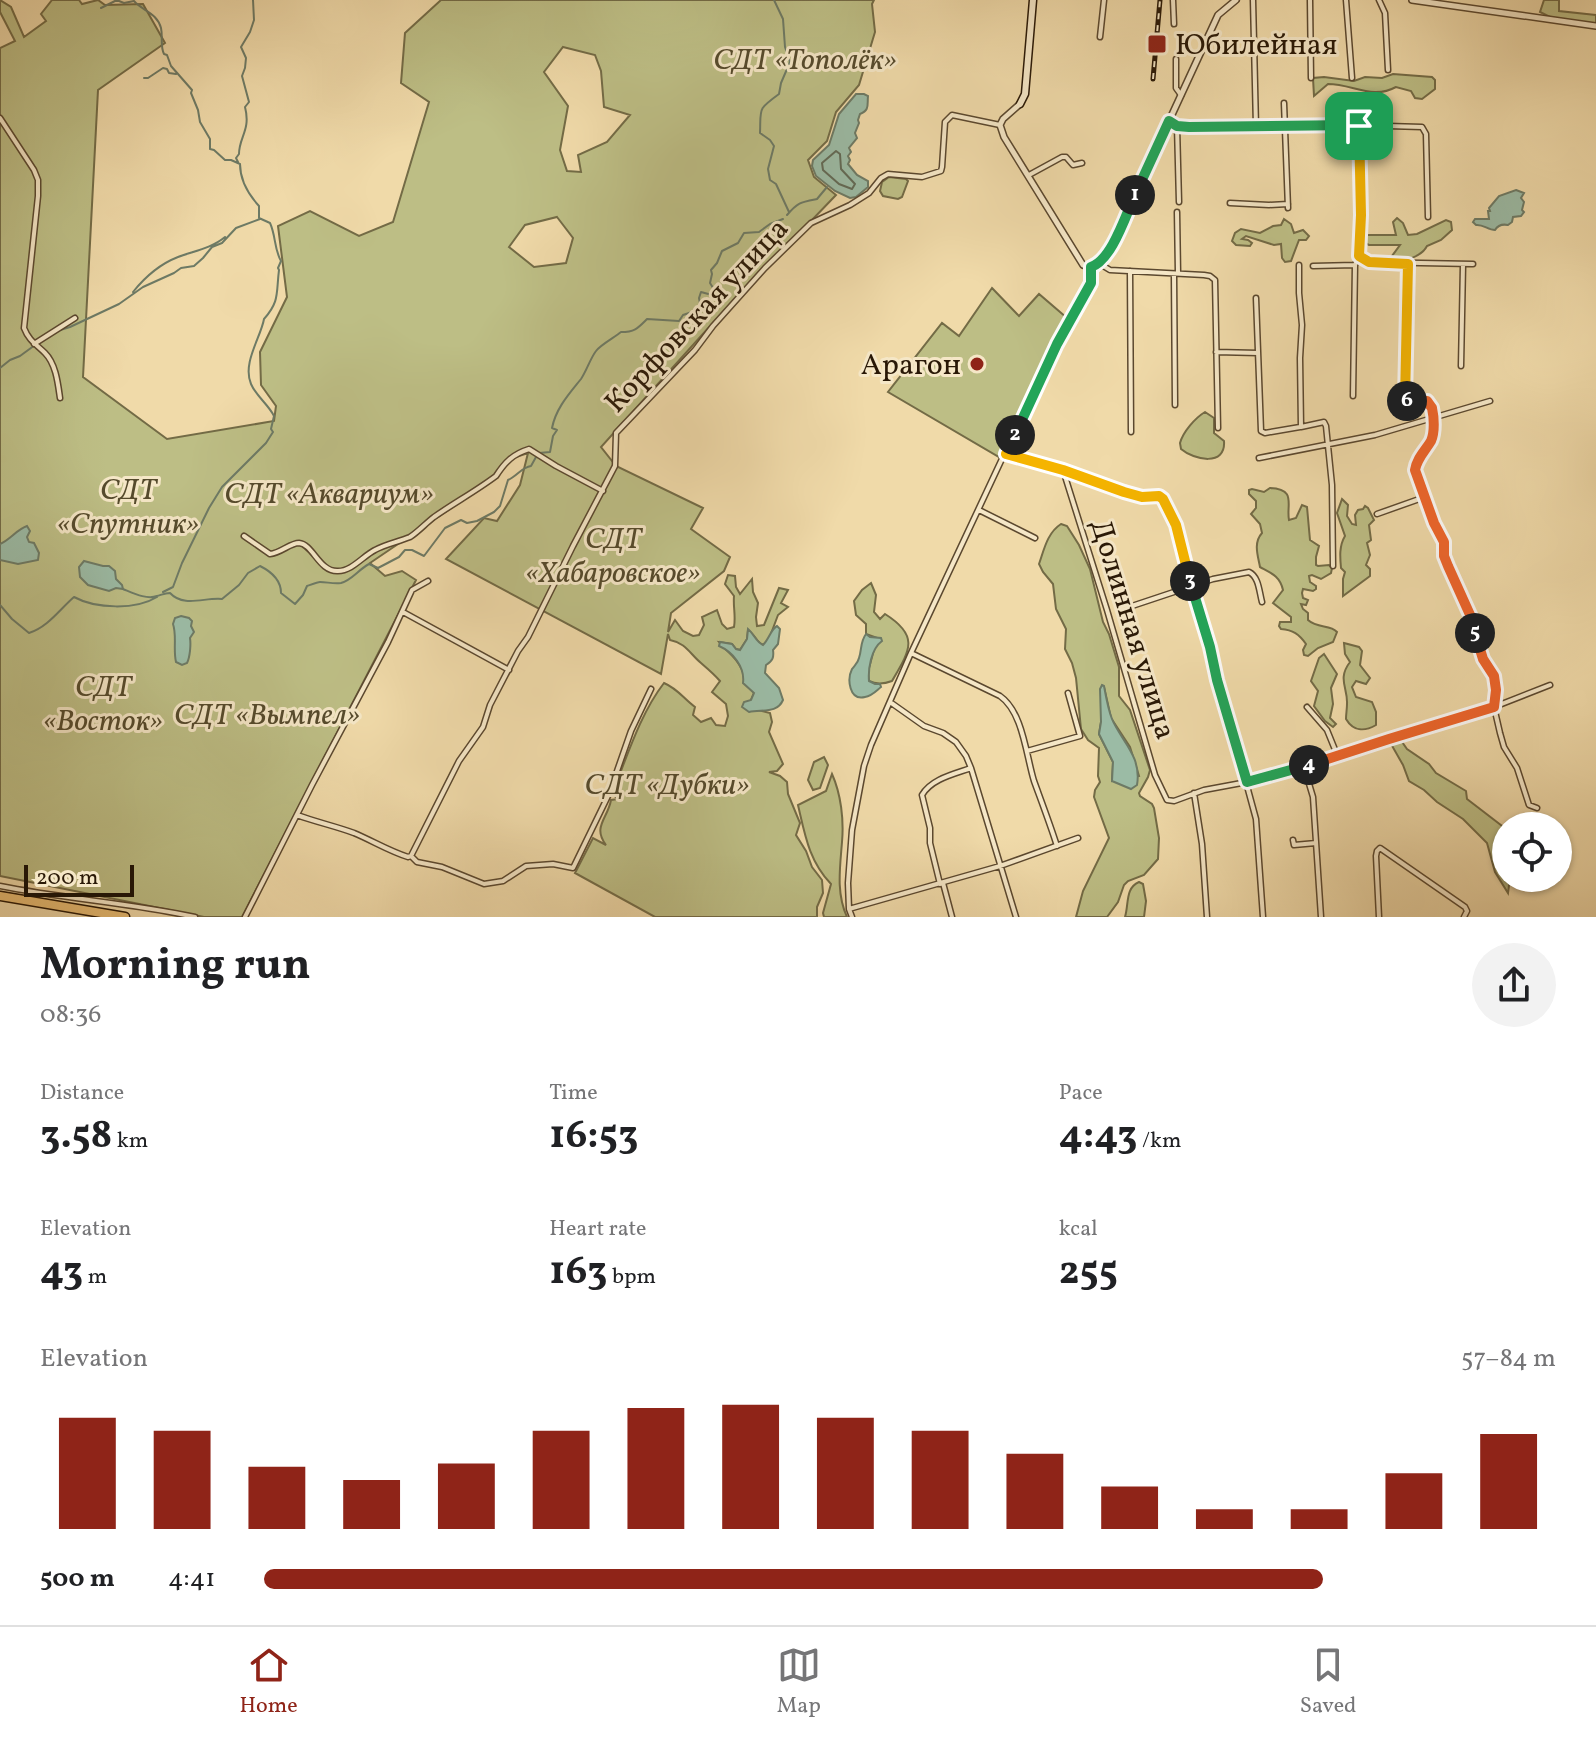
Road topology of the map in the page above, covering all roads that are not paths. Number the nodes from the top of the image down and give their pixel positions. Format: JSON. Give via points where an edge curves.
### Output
{"nodes":[{"id":1,"x":1033,"y":0,"type":"edge"},
{"id":2,"x":1104,"y":0,"type":"edge"},
{"id":3,"x":1173,"y":0,"type":"edge"},
{"id":4,"x":1236,"y":0,"type":"edge"},
{"id":5,"x":1253,"y":0,"type":"edge"},
{"id":6,"x":1310,"y":0,"type":"edge"},
{"id":7,"x":1346,"y":0,"type":"edge"},
{"id":8,"x":1379,"y":0,"type":"edge"},
{"id":9,"x":1412,"y":0,"type":"edge"},
{"id":10,"x":1174,"y":24,"type":"dead end"},
{"id":11,"x":1596,"y":26,"type":"edge"},
{"id":12,"x":1100,"y":37,"type":"dead end"},
{"id":13,"x":1176,"y":59,"type":"dead end"},
{"id":14,"x":1388,"y":70,"type":"dead end"},
{"id":15,"x":1311,"y":78,"type":"dead end"},
{"id":16,"x":1352,"y":78,"type":"dead end"},
{"id":17,"x":1181,"y":95,"type":"junction"},
{"id":18,"x":1284,"y":103,"type":"dead end"},
{"id":19,"x":1020,"y":104,"type":"joint"},
{"id":20,"x":0,"y":118,"type":"edge"},
{"id":21,"x":1169,"y":121,"type":"junction"},
{"id":22,"x":1000,"y":125,"type":"junction"},
{"id":23,"x":1177,"y":126,"type":"junction"},
{"id":24,"x":1359,"y":126,"type":"junction"},
{"id":25,"x":1256,"y":127,"type":"junction"},
{"id":26,"x":1284,"y":127,"type":"junction"},
{"id":27,"x":1082,"y":163,"type":"dead end"},
{"id":28,"x":1029,"y":175,"type":"junction"},
{"id":29,"x":1179,"y":202,"type":"dead end"},
{"id":30,"x":1230,"y":203,"type":"dead end"},
{"id":31,"x":1177,"y":212,"type":"dead end"},
{"id":32,"x":1428,"y":217,"type":"dead end"},
{"id":33,"x":1359,"y":256,"type":"junction"},
{"id":34,"x":1100,"y":264,"type":"junction"},
{"id":35,"x":1408,"y":264,"type":"junction"},
{"id":36,"x":1473,"y":264,"type":"dead end"},
{"id":37,"x":1299,"y":265,"type":"dead end"},
{"id":38,"x":1355,"y":265,"type":"junction"},
{"id":39,"x":1463,"y":265,"type":"junction"},
{"id":40,"x":1313,"y":266,"type":"dead end"},
{"id":41,"x":1091,"y":267,"type":"junction"},
{"id":42,"x":1130,"y":271,"type":"junction"},
{"id":43,"x":1176,"y":274,"type":"junction"},
{"id":44,"x":1256,"y":298,"type":"dead end"},
{"id":45,"x":75,"y":318,"type":"dead end"},
{"id":46,"x":34,"y":344,"type":"junction"},
{"id":47,"x":1215,"y":352,"type":"junction"},
{"id":48,"x":1258,"y":353,"type":"junction"},
{"id":49,"x":1461,"y":366,"type":"dead end"},
{"id":50,"x":1353,"y":396,"type":"dead end"},
{"id":51,"x":60,"y":398,"type":"dead end"},
{"id":52,"x":1490,"y":401,"type":"dead end"},
{"id":53,"x":1175,"y":405,"type":"dead end"},
{"id":54,"x":1433,"y":417,"type":"junction"},
{"id":55,"x":1301,"y":427,"type":"junction"},
{"id":56,"x":1218,"y":428,"type":"dead end"},
{"id":57,"x":1131,"y":432,"type":"dead end"},
{"id":58,"x":1327,"y":445,"type":"junction"},
{"id":59,"x":1006,"y":454,"type":"junction"},
{"id":60,"x":1259,"y":458,"type":"dead end"},
{"id":61,"x":1063,"y":470,"type":"junction"},
{"id":62,"x":603,"y":491,"type":"junction"},
{"id":63,"x":1425,"y":497,"type":"junction"},
{"id":64,"x":979,"y":510,"type":"junction"},
{"id":65,"x":1377,"y":514,"type":"dead end"},
{"id":66,"x":244,"y":536,"type":"dead end"},
{"id":67,"x":1035,"y":538,"type":"dead end"},
{"id":68,"x":1333,"y":566,"type":"dead end"},
{"id":69,"x":428,"y":581,"type":"dead end"},
{"id":70,"x":1191,"y":587,"type":"junction"},
{"id":71,"x":1262,"y":602,"type":"dead end"},
{"id":72,"x":1132,"y":606,"type":"dead end"},
{"id":73,"x":403,"y":612,"type":"junction"},
{"id":74,"x":911,"y":653,"type":"junction"},
{"id":75,"x":509,"y":670,"type":"junction"},
{"id":76,"x":1550,"y":685,"type":"dead end"},
{"id":77,"x":651,"y":689,"type":"dead end"},
{"id":78,"x":1068,"y":693,"type":"dead end"},
{"id":79,"x":890,"y":702,"type":"junction"},
{"id":80,"x":1307,"y":707,"type":"dead end"},
{"id":81,"x":1494,"y":707,"type":"junction"},
{"id":82,"x":1027,"y":751,"type":"junction"},
{"id":83,"x":1338,"y":757,"type":"junction"},
{"id":84,"x":1304,"y":767,"type":"junction"},
{"id":85,"x":971,"y":768,"type":"junction"},
{"id":86,"x":1247,"y":782,"type":"junction"},
{"id":87,"x":1194,"y":793,"type":"junction"},
{"id":88,"x":1537,"y":808,"type":"dead end"},
{"id":89,"x":297,"y":815,"type":"junction"},
{"id":90,"x":1078,"y":838,"type":"dead end"},
{"id":91,"x":1293,"y":840,"type":"dead end"},
{"id":92,"x":1316,"y":843,"type":"junction"},
{"id":93,"x":1057,"y":846,"type":"junction"},
{"id":94,"x":411,"y":856,"type":"junction"},
{"id":95,"x":1000,"y":866,"type":"junction"},
{"id":96,"x":941,"y":883,"type":"junction"},
{"id":97,"x":0,"y":886,"type":"edge"},
{"id":98,"x":0,"y":896,"type":"edge"},
{"id":99,"x":849,"y":909,"type":"junction"},
{"id":100,"x":125,"y":917,"type":"edge"},
{"id":101,"x":195,"y":917,"type":"edge"},
{"id":102,"x":245,"y":917,"type":"edge"},
{"id":103,"x":852,"y":917,"type":"edge"},
{"id":104,"x":952,"y":917,"type":"edge"},
{"id":105,"x":1016,"y":917,"type":"edge"},
{"id":106,"x":1207,"y":917,"type":"edge"},
{"id":107,"x":1263,"y":917,"type":"edge"},
{"id":108,"x":1321,"y":917,"type":"edge"},
{"id":109,"x":1379,"y":917,"type":"edge"},
{"id":110,"x":1464,"y":917,"type":"edge"}],
"edges":[{"from":1,"to":19,"type":"main road"},
{"from":2,"to":12,"type":"street"},
{"from":3,"to":10,"type":"street"},
{"from":4,"to":17,"type":"street","via":[[1218,15]]},
{"from":5,"to":25,"type":"street"},
{"from":6,"to":15,"type":"street"},
{"from":7,"to":16,"type":"street"},
{"from":8,"to":14,"type":"street","via":[[1385,13]]},
{"from":9,"to":11,"type":"street"},
{"from":13,"to":17,"type":"street"},
{"from":17,"to":21,"type":"street"},
{"from":18,"to":26,"type":"street"},
{"from":19,"to":22,"type":"street"},
{"from":20,"to":46,"type":"street","via":[[38,180],[24,324]]},
{"from":21,"to":23,"type":"street"},
{"from":21,"to":34,"type":"street"},
{"from":22,"to":28,"type":"street"},
{"from":22,"to":62,"type":"street","name":"Корфовская улица","via":[[952,115],[945,122],[941,171],[922,177],[888,174],[869,193],[811,223],[616,433],[615,466]]},
{"from":23,"to":25,"type":"street"},
{"from":23,"to":29,"type":"street"},
{"from":24,"to":26,"type":"street"},
{"from":24,"to":32,"type":"street","via":[[1424,129]]},
{"from":24,"to":33,"type":"street"},
{"from":25,"to":26,"type":"street"},
{"from":26,"to":30,"type":"street","via":[[1288,206]]},
{"from":27,"to":28,"type":"street","via":[[1075,166],[1062,157]]},
{"from":28,"to":41,"type":"street","via":[[1083,265]]},
{"from":31,"to":43,"type":"street"},
{"from":33,"to":35,"type":"street","via":[[1369,262]]},
{"from":33,"to":38,"type":"street"},
{"from":34,"to":41,"type":"street"},
{"from":34,"to":42,"type":"street"},
{"from":35,"to":39,"type":"street"},
{"from":35,"to":54,"type":"street","via":[[1405,399],[1412,404],[1428,401]]},
{"from":36,"to":39,"type":"street"},
{"from":37,"to":55,"type":"street"},
{"from":38,"to":40,"type":"street"},
{"from":38,"to":50,"type":"street"},
{"from":39,"to":49,"type":"street"},
{"from":41,"to":59,"type":"street","via":[[1091,283]]},
{"from":42,"to":43,"type":"street"},
{"from":42,"to":57,"type":"street"},
{"from":43,"to":47,"type":"street","via":[[1215,280]]},
{"from":43,"to":53,"type":"street"},
{"from":44,"to":48,"type":"street"},
{"from":45,"to":46,"type":"street"},
{"from":46,"to":51,"type":"street","via":[[48,355]]},
{"from":47,"to":48,"type":"street"},
{"from":47,"to":56,"type":"street"},
{"from":48,"to":55,"type":"street","via":[[1261,431]]},
{"from":52,"to":54,"type":"street"},
{"from":54,"to":58,"type":"street"},
{"from":54,"to":63,"type":"street","via":[[1432,439],[1415,467]]},
{"from":55,"to":58,"type":"street","via":[[1325,423]]},
{"from":58,"to":60,"type":"street"},
{"from":58,"to":68,"type":"street"},
{"from":59,"to":61,"type":"street"},
{"from":59,"to":64,"type":"street"},
{"from":61,"to":70,"type":"street","via":[[1142,497],[1159,496],[1176,525]]},
{"from":61,"to":87,"type":"street","name":"Долинная улица","via":[[1155,775],[1167,800]]},
{"from":62,"to":66,"type":"street","via":[[529,449],[512,456],[496,476],[410,536],[341,572],[331,571],[299,543],[270,554]]},
{"from":62,"to":75,"type":"street","name":"Корфовская улица"},
{"from":63,"to":65,"type":"street"},
{"from":63,"to":81,"type":"street","via":[[1479,651],[1494,676]]},
{"from":64,"to":67,"type":"street"},
{"from":64,"to":74,"type":"street"},
{"from":69,"to":73,"type":"street","via":[[412,590]]},
{"from":70,"to":71,"type":"street","via":[[1252,573]]},
{"from":70,"to":72,"type":"street"},
{"from":70,"to":86,"type":"street"},
{"from":73,"to":75,"type":"street"},
{"from":73,"to":89,"type":"street"},
{"from":74,"to":79,"type":"street"},
{"from":74,"to":82,"type":"street","via":[[1007,701]]},
{"from":75,"to":94,"type":"street","name":"Корфовская улица"},
{"from":76,"to":81,"type":"street"},
{"from":77,"to":94,"type":"street","via":[[573,868],[526,866],[503,881],[484,884]]},
{"from":78,"to":82,"type":"street","via":[[1080,736]]},
{"from":79,"to":85,"type":"street","via":[[956,742]]},
{"from":79,"to":99,"type":"street","via":[[864,766],[848,863]]},
{"from":80,"to":83,"type":"street","via":[[1327,730]]},
{"from":81,"to":83,"type":"street"},
{"from":81,"to":88,"type":"street","via":[[1504,747],[1529,805]]},
{"from":82,"to":93,"type":"street"},
{"from":83,"to":84,"type":"street"},
{"from":84,"to":86,"type":"street"},
{"from":84,"to":92,"type":"street","via":[[1313,797]]},
{"from":85,"to":95,"type":"street"},
{"from":85,"to":96,"type":"street","via":[[948,776],[922,795]]},
{"from":86,"to":87,"type":"street"},
{"from":86,"to":107,"type":"street","via":[[1257,824]]},
{"from":87,"to":106,"type":"street"},
{"from":89,"to":94,"type":"street"},
{"from":89,"to":102,"type":"street"},
{"from":90,"to":93,"type":"street"},
{"from":91,"to":92,"type":"street","via":[[1294,845]]},
{"from":92,"to":108,"type":"street"},
{"from":93,"to":95,"type":"street"},
{"from":95,"to":96,"type":"street"},
{"from":95,"to":105,"type":"street"},
{"from":96,"to":99,"type":"street"},
{"from":96,"to":104,"type":"street"},
{"from":97,"to":101,"type":"street"},
{"from":98,"to":100,"type":"highway"},
{"from":99,"to":103,"type":"street"},
{"from":109,"to":110,"type":"street","via":[[1380,848],[1465,907]]}]}
